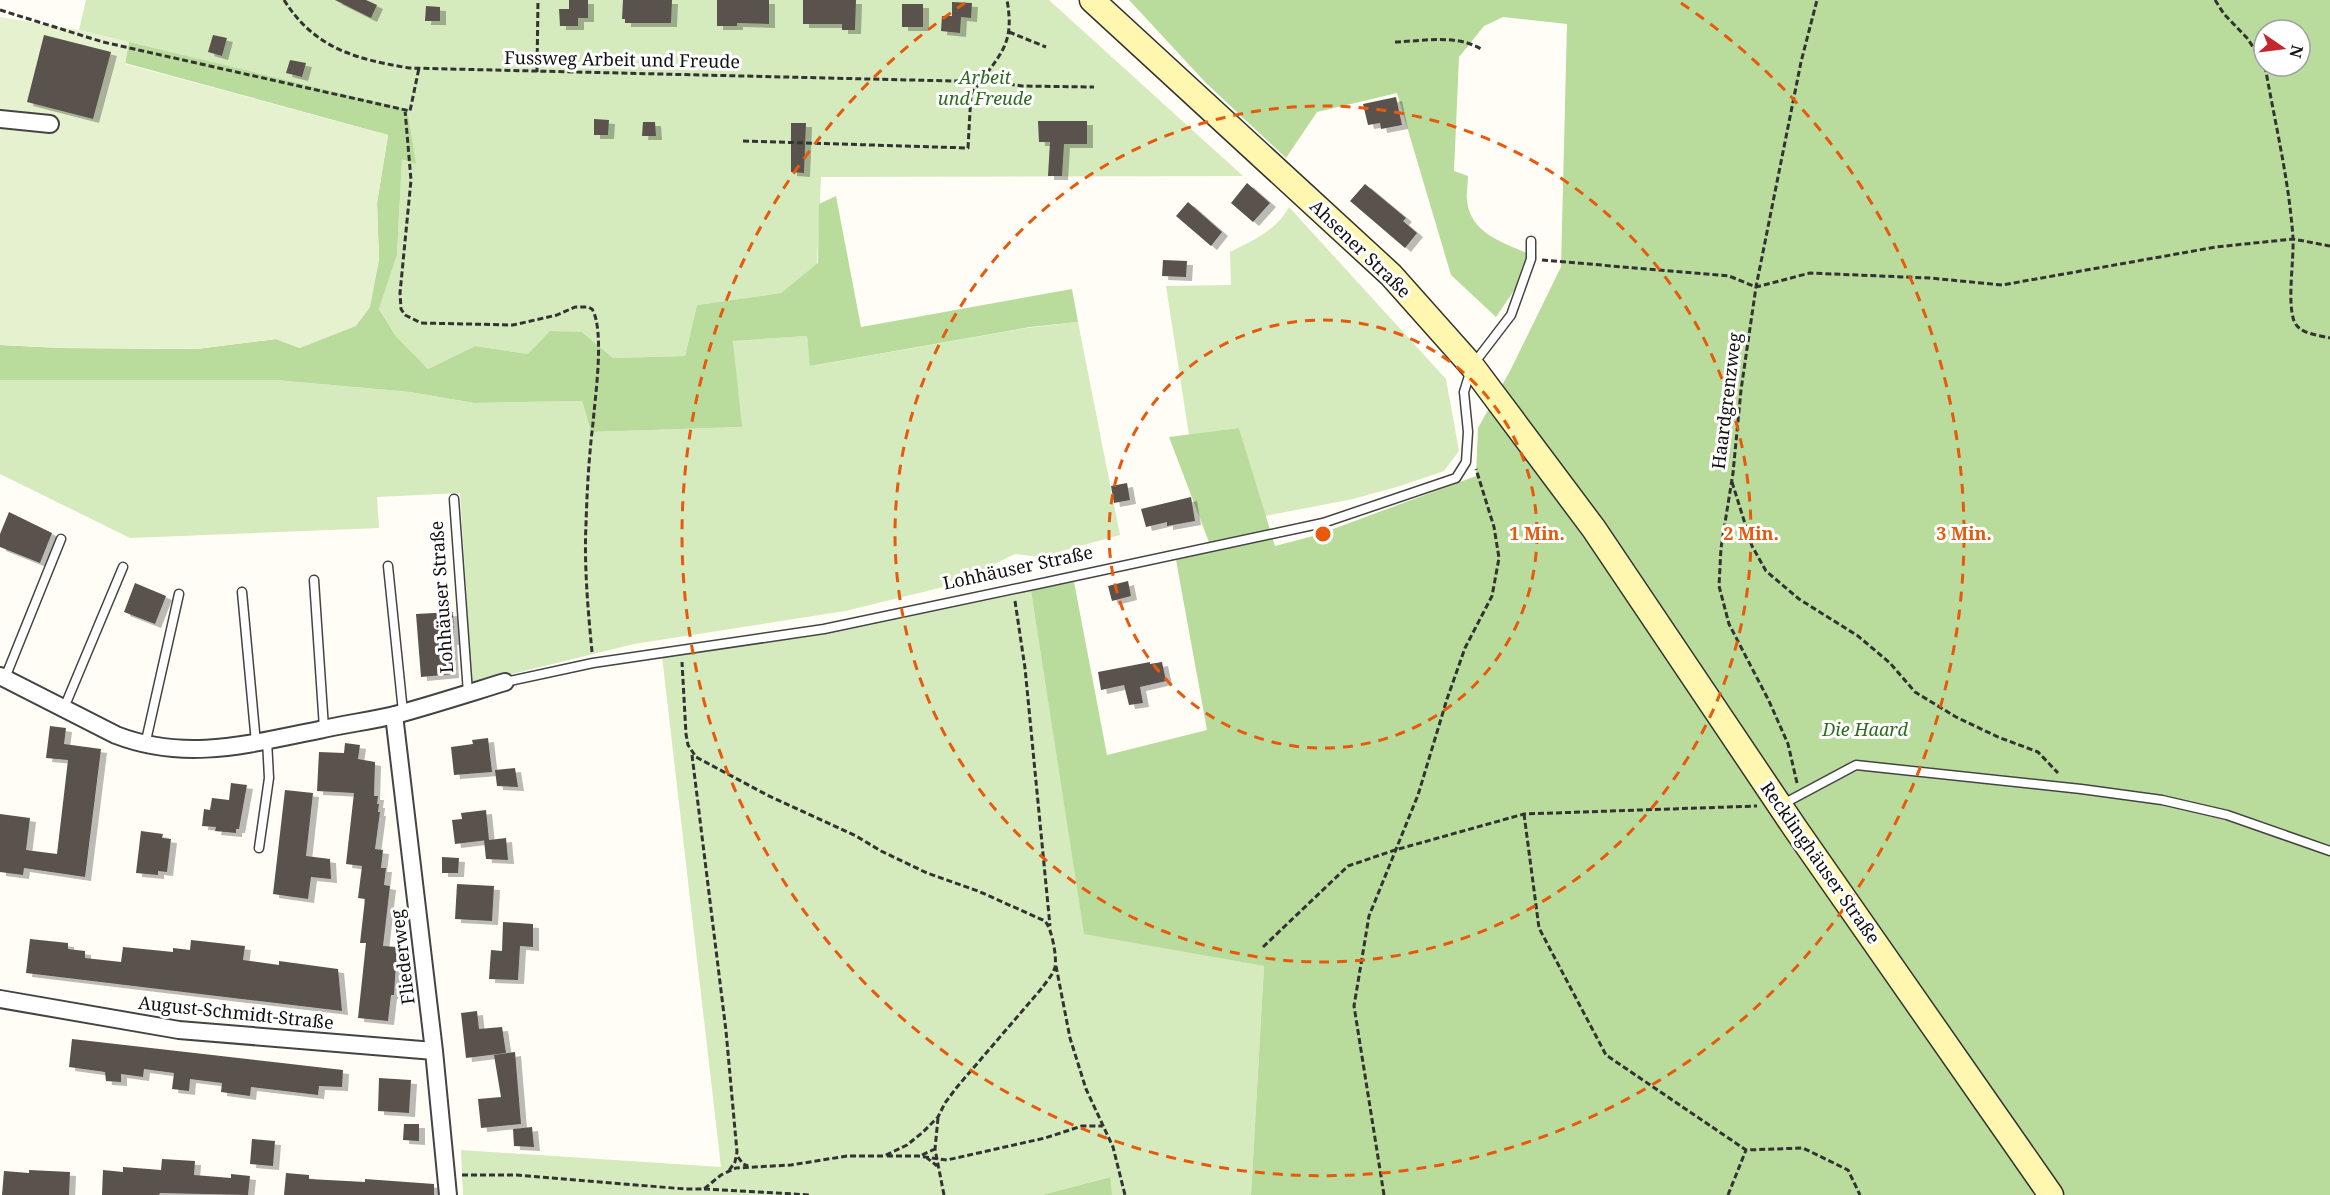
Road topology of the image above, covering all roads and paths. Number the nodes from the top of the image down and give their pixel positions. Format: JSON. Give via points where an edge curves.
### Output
{"nodes":[{"id":1,"x":284,"y":0,"type":"edge"},
{"id":2,"x":538,"y":0,"type":"edge"},
{"id":3,"x":1007,"y":0,"type":"edge"},
{"id":4,"x":1092,"y":0,"type":"edge"},
{"id":5,"x":1817,"y":0,"type":"edge"},
{"id":6,"x":2215,"y":0,"type":"edge"},
{"id":7,"x":0,"y":10,"type":"edge"},
{"id":8,"x":1009,"y":32,"type":"junction"},
{"id":9,"x":1395,"y":42,"type":"dead end"},
{"id":10,"x":2252,"y":46,"type":"edge"},
{"id":11,"x":1046,"y":47,"type":"dead end"},
{"id":12,"x":1481,"y":50,"type":"dead end"},
{"id":13,"x":419,"y":68,"type":"junction"},
{"id":14,"x":537,"y":72,"type":"junction"},
{"id":15,"x":2267,"y":78,"type":"edge"},
{"id":16,"x":982,"y":80,"type":"junction"},
{"id":17,"x":1094,"y":87,"type":"dead end"},
{"id":18,"x":405,"y":110,"type":"junction"},
{"id":19,"x":0,"y":119,"type":"edge"},
{"id":20,"x":50,"y":124,"type":"dead end"},
{"id":21,"x":743,"y":141,"type":"dead end"},
{"id":22,"x":2293,"y":239,"type":"junction"},
{"id":23,"x":1531,"y":242,"type":"dead end"},
{"id":24,"x":2330,"y":246,"type":"edge"},
{"id":25,"x":1531,"y":259,"type":"junction"},
{"id":26,"x":1756,"y":287,"type":"junction"},
{"id":27,"x":2330,"y":338,"type":"edge"},
{"id":28,"x":1472,"y":366,"type":"junction"},
{"id":29,"x":1468,"y":440,"type":"junction"},
{"id":30,"x":1731,"y":480,"type":"junction"},
{"id":31,"x":454,"y":499,"type":"dead end"},
{"id":32,"x":1594,"y":528,"type":"joint"},
{"id":33,"x":61,"y":539,"type":"dead end"},
{"id":34,"x":388,"y":566,"type":"dead end"},
{"id":35,"x":123,"y":567,"type":"dead end"},
{"id":36,"x":314,"y":580,"type":"dead end"},
{"id":37,"x":1013,"y":590,"type":"junction"},
{"id":38,"x":242,"y":592,"type":"dead end"},
{"id":39,"x":179,"y":594,"type":"dead end"},
{"id":40,"x":676,"y":650,"type":"junction"},
{"id":41,"x":593,"y":663,"type":"junction"},
{"id":42,"x":3,"y":677,"type":"edge"},
{"id":43,"x":505,"y":682,"type":"joint"},
{"id":44,"x":468,"y":693,"type":"junction"},
{"id":45,"x":64,"y":708,"type":"junction"},
{"id":46,"x":399,"y":714,"type":"junction"},
{"id":47,"x":324,"y":728,"type":"junction"},
{"id":48,"x":261,"y":742,"type":"junction"},
{"id":49,"x":145,"y":745,"type":"junction"},
{"id":50,"x":688,"y":745,"type":"junction"},
{"id":51,"x":2082,"y":789,"type":"junction"},
{"id":52,"x":1790,"y":800,"type":"junction"},
{"id":53,"x":1524,"y":814,"type":"junction"},
{"id":54,"x":259,"y":848,"type":"dead end"},
{"id":55,"x":1395,"y":850,"type":"junction"},
{"id":56,"x":2330,"y":851,"type":"edge"},
{"id":57,"x":1050,"y":928,"type":"junction"},
{"id":58,"x":1263,"y":947,"type":"dead end"},
{"id":59,"x":1056,"y":964,"type":"junction"},
{"id":60,"x":0,"y":999,"type":"edge"},
{"id":61,"x":434,"y":1051,"type":"junction"},
{"id":62,"x":938,"y":1117,"type":"junction"},
{"id":63,"x":1106,"y":1130,"type":"junction"},
{"id":64,"x":935,"y":1149,"type":"junction"},
{"id":65,"x":1746,"y":1150,"type":"junction"},
{"id":66,"x":737,"y":1152,"type":"junction"},
{"id":67,"x":884,"y":1156,"type":"junction"},
{"id":68,"x":921,"y":1156,"type":"junction"},
{"id":69,"x":937,"y":1159,"type":"junction"},
{"id":70,"x":752,"y":1167,"type":"junction"},
{"id":71,"x":938,"y":1168,"type":"junction"},
{"id":72,"x":728,"y":1172,"type":"junction"},
{"id":73,"x":446,"y":1175,"type":"junction"},
{"id":74,"x":704,"y":1188,"type":"junction"},
{"id":75,"x":448,"y":1195,"type":"edge"},
{"id":76,"x":811,"y":1195,"type":"edge"},
{"id":77,"x":944,"y":1195,"type":"edge"},
{"id":78,"x":1125,"y":1195,"type":"edge"},
{"id":79,"x":1384,"y":1195,"type":"edge"},
{"id":80,"x":1728,"y":1195,"type":"edge"},
{"id":81,"x":1860,"y":1195,"type":"edge"},
{"id":82,"x":2051,"y":1195,"type":"edge"}],
"edges":[{"from":1,"to":13,"type":"path","name":"Fussweg Arbeit und Freude","via":[[308,29],[336,49],[368,61]]},
{"from":2,"to":14,"type":"path"},
{"from":3,"to":8,"type":"path"},
{"from":4,"to":28,"type":"main road","name":"Ahsener Straße","via":[[1390,275]]},
{"from":5,"to":26,"type":"path","name":"Haardgrenzweg"},
{"from":6,"to":10,"type":"path"},
{"from":7,"to":18,"type":"path","via":[[102,42]]},
{"from":8,"to":11,"type":"path"},
{"from":8,"to":16,"type":"path","via":[[1003,53]]},
{"from":9,"to":12,"type":"path","via":[[1453,40]]},
{"from":13,"to":14,"type":"path","name":"Fussweg Arbeit und Freude"},
{"from":13,"to":18,"type":"path","via":[[410,111]]},
{"from":14,"to":16,"type":"path","name":"Fussweg Arbeit und Freude"},
{"from":15,"to":22,"type":"path"},
{"from":16,"to":17,"type":"path","name":"Fussweg Arbeit und Freude","via":[[1022,86]]},
{"from":16,"to":21,"type":"path","via":[[971,94],[968,148]]},
{"from":18,"to":41,"type":"path","via":[[411,180],[400,293],[405,315],[421,323],[513,325],[582,306],[596,315],[596,389],[586,523]]},
{"from":19,"to":20,"type":"street"},
{"from":22,"to":24,"type":"path"},
{"from":22,"to":26,"type":"path","via":[[2216,247],[2002,285],[1810,273]]},
{"from":22,"to":27,"type":"path","via":[[2295,322],[2302,330]]},
{"from":23,"to":25,"type":"lane"},
{"from":25,"to":26,"type":"path","via":[[1729,276]]},
{"from":25,"to":28,"type":"lane","via":[[1511,315]]},
{"from":26,"to":30,"type":"path","name":"Haardgrenzweg"},
{"from":28,"to":29,"type":"lane","name":"Lohhäuser Straße","via":[[1464,392]]},
{"from":28,"to":32,"type":"main road","name":"Ahsener Straße"},
{"from":29,"to":37,"type":"lane","name":"Lohhäuser Straße","via":[[1466,462],[1456,478],[1323,523]]},
{"from":29,"to":55,"type":"path","via":[[1494,527],[1499,558],[1496,577],[1492,596],[1465,648],[1418,795]]},
{"from":30,"to":51,"type":"path","via":[[1752,546],[1766,571],[1799,599],[1858,636],[1890,663],[1915,692],[1998,738],[2038,752],[2059,774]]},
{"from":30,"to":52,"type":"path","name":"Haardgrenzweg","via":[[1719,586],[1729,624],[1788,744]]},
{"from":31,"to":44,"type":"lane","name":"Lohhäuser Straße"},
{"from":32,"to":52,"type":"main road","name":"Recklinghäuser Straße"},
{"from":33,"to":42,"type":"lane","name":"Lohhäuser Straße"},
{"from":34,"to":46,"type":"lane"},
{"from":35,"to":45,"type":"lane"},
{"from":36,"to":47,"type":"lane"},
{"from":37,"to":40,"type":"lane","name":"Lohhäuser Straße","via":[[824,629]]},
{"from":37,"to":57,"type":"path","via":[[1025,668]]},
{"from":38,"to":48,"type":"lane"},
{"from":39,"to":49,"type":"lane"},
{"from":40,"to":41,"type":"lane","name":"Lohhäuser Straße"},
{"from":40,"to":50,"type":"path","via":[[682,664]]},
{"from":41,"to":43,"type":"lane","name":"Lohhäuser Straße"},
{"from":42,"to":45,"type":"street","name":"Lohhäuser Straße"},
{"from":43,"to":44,"type":"street","name":"Lohhäuser Straße"},
{"from":44,"to":46,"type":"street","name":"Lohhäuser Straße"},
{"from":45,"to":49,"type":"street","name":"Lohhäuser Straße"},
{"from":46,"to":47,"type":"street","name":"Lohhäuser Straße"},
{"from":46,"to":61,"type":"street","name":"Fliederweg"},
{"from":47,"to":48,"type":"street","name":"Lohhäuser Straße"},
{"from":48,"to":49,"type":"street","name":"Lohhäuser Straße","via":[[201,750]]},
{"from":48,"to":54,"type":"lane","via":[[269,778]]},
{"from":50,"to":57,"type":"path","via":[[701,761],[767,795],[927,873],[1045,921]]},
{"from":50,"to":66,"type":"path","via":[[694,764],[727,1037]]},
{"from":51,"to":52,"type":"lane","via":[[1856,765]]},
{"from":51,"to":56,"type":"lane","via":[[2162,800],[2227,815]]},
{"from":52,"to":53,"type":"path"},
{"from":52,"to":82,"type":"main road","name":"Recklinghäuser Straße"},
{"from":53,"to":55,"type":"path"},
{"from":53,"to":65,"type":"path","via":[[1539,928],[1606,1055]]},
{"from":55,"to":58,"type":"path","via":[[1348,866]]},
{"from":55,"to":79,"type":"path","via":[[1369,916],[1354,1006]]},
{"from":57,"to":59,"type":"path"},
{"from":59,"to":62,"type":"path","via":[[1042,988],[957,1087]]},
{"from":59,"to":63,"type":"path","via":[[1070,1038],[1086,1089]]},
{"from":60,"to":61,"type":"street","name":"August-Schmidt-Straße","via":[[179,1030]]},
{"from":61,"to":73,"type":"street","name":"Fliederweg"},
{"from":62,"to":64,"type":"path"},
{"from":62,"to":67,"type":"path","via":[[907,1145]]},
{"from":63,"to":69,"type":"path","via":[[1100,1125],[1082,1126],[1045,1138]]},
{"from":63,"to":78,"type":"path"},
{"from":64,"to":68,"type":"path"},
{"from":64,"to":69,"type":"path"},
{"from":65,"to":80,"type":"path"},
{"from":65,"to":81,"type":"path","via":[[1803,1148],[1848,1170]]},
{"from":66,"to":70,"type":"path","via":[[740,1161]]},
{"from":66,"to":72,"type":"path"},
{"from":67,"to":68,"type":"path"},
{"from":67,"to":70,"type":"path","via":[[847,1156]]},
{"from":68,"to":69,"type":"path"},
{"from":68,"to":71,"type":"path"},
{"from":69,"to":71,"type":"path"},
{"from":70,"to":72,"type":"path"},
{"from":71,"to":77,"type":"path"},
{"from":72,"to":74,"type":"path"},
{"from":73,"to":74,"type":"path","via":[[517,1175]]},
{"from":73,"to":75,"type":"street","name":"Fliederweg"},
{"from":74,"to":76,"type":"path"}]}
